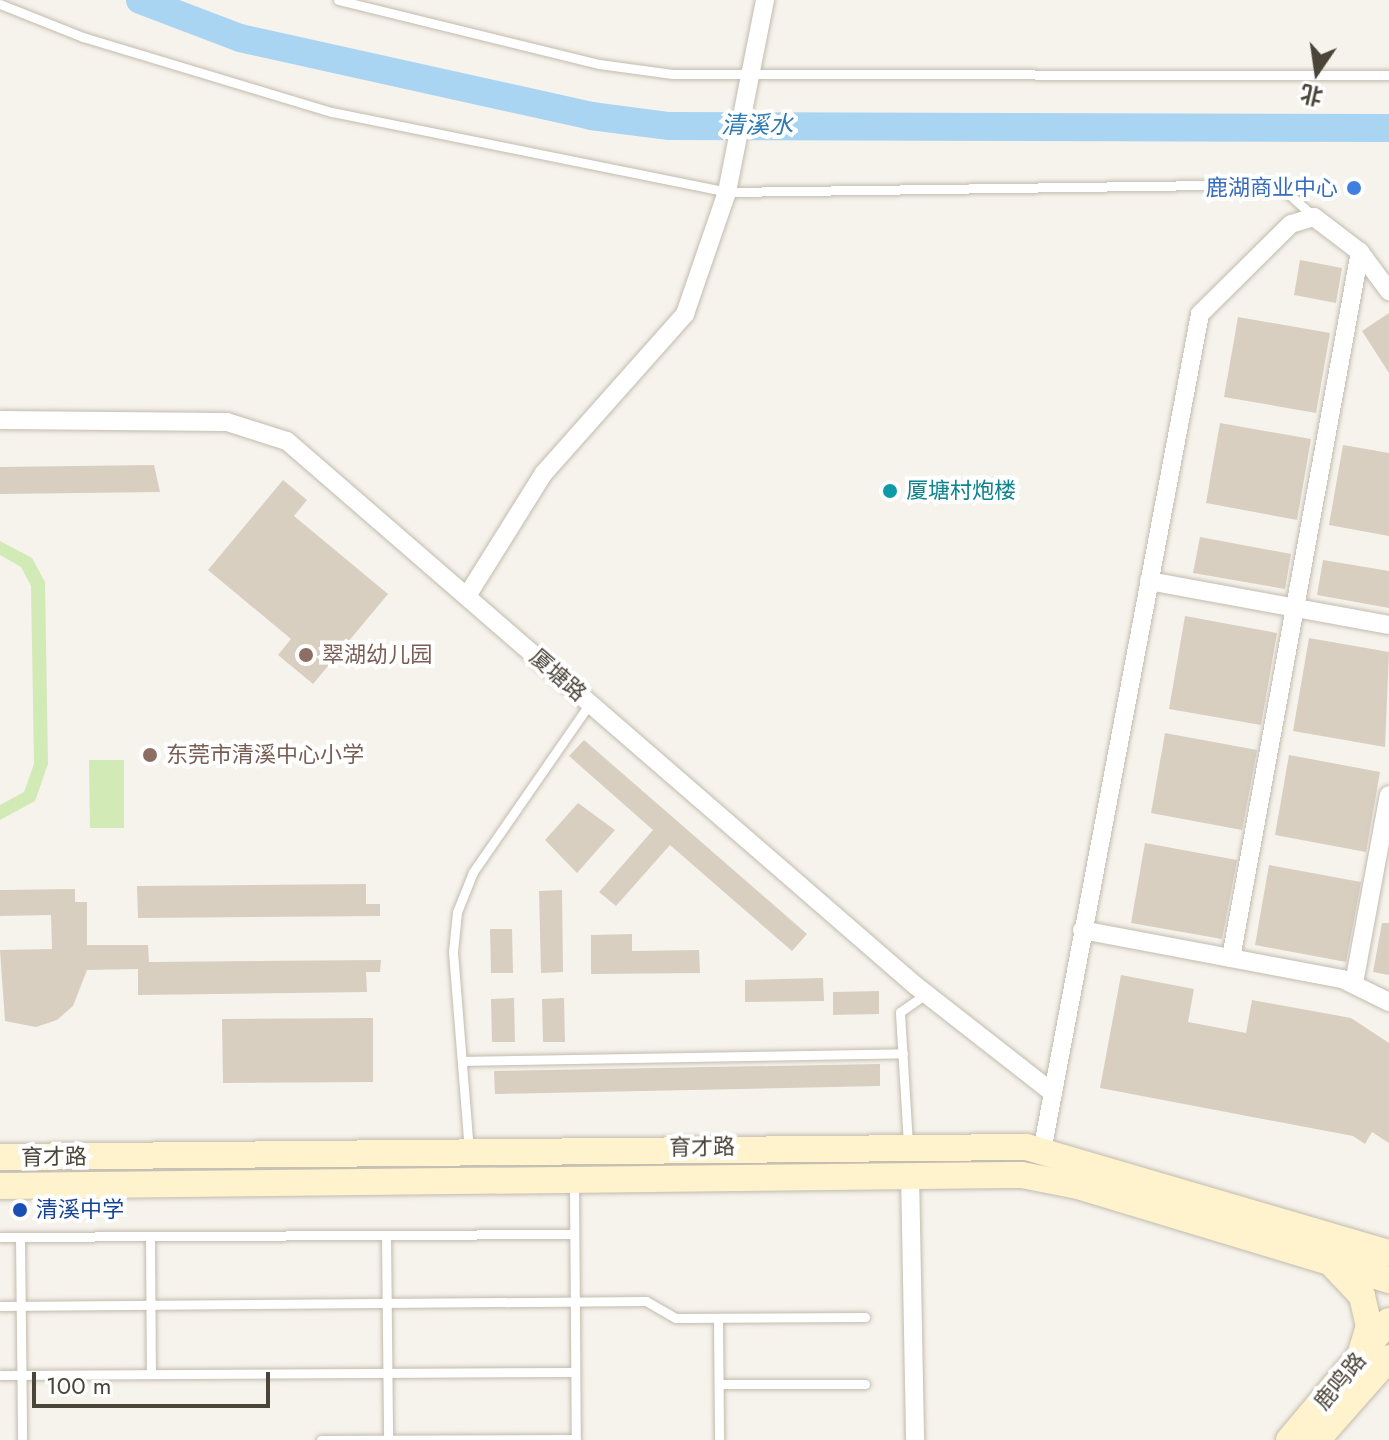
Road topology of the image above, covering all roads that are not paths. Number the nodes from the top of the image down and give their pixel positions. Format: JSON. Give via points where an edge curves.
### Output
{"nodes":[{"id":1,"x":338,"y":0,"type":"edge"},
{"id":2,"x":765,"y":0,"type":"edge"},
{"id":3,"x":0,"y":4,"type":"edge"},
{"id":4,"x":747,"y":74,"type":"junction"},
{"id":5,"x":1389,"y":75,"type":"edge"},
{"id":6,"x":727,"y":192,"type":"junction"},
{"id":7,"x":1314,"y":217,"type":"junction"},
{"id":8,"x":1360,"y":252,"type":"junction"},
{"id":9,"x":1389,"y":291,"type":"edge"},
{"id":10,"x":0,"y":420,"type":"edge"},
{"id":11,"x":1149,"y":581,"type":"junction"},
{"id":12,"x":467,"y":596,"type":"junction"},
{"id":13,"x":1295,"y":608,"type":"junction"},
{"id":14,"x":1389,"y":625,"type":"edge"},
{"id":15,"x":590,"y":703,"type":"junction"},
{"id":16,"x":1389,"y":795,"type":"edge"},
{"id":17,"x":1082,"y":930,"type":"junction"},
{"id":18,"x":1231,"y":958,"type":"junction"},
{"id":19,"x":1354,"y":983,"type":"junction"},
{"id":20,"x":926,"y":994,"type":"junction"},
{"id":21,"x":1389,"y":1002,"type":"edge"},
{"id":22,"x":903,"y":1053,"type":"junction"},
{"id":23,"x":462,"y":1061,"type":"junction"},
{"id":24,"x":1053,"y":1093,"type":"junction"},
{"id":25,"x":908,"y":1144,"type":"junction"},
{"id":26,"x":469,"y":1151,"type":"junction"},
{"id":27,"x":1042,"y":1151,"type":"junction"},
{"id":28,"x":0,"y":1157,"type":"edge"},
{"id":29,"x":910,"y":1174,"type":"junction"},
{"id":30,"x":574,"y":1179,"type":"junction"},
{"id":31,"x":0,"y":1186,"type":"edge"},
{"id":32,"x":574,"y":1234,"type":"junction"},
{"id":33,"x":386,"y":1235,"type":"junction"},
{"id":34,"x":150,"y":1236,"type":"junction"},
{"id":35,"x":0,"y":1237,"type":"edge"},
{"id":36,"x":20,"y":1237,"type":"junction"},
{"id":37,"x":1382,"y":1247,"type":"edge"},
{"id":38,"x":1329,"y":1262,"type":"junction"},
{"id":39,"x":1389,"y":1280,"type":"edge"},
{"id":40,"x":575,"y":1303,"type":"junction"},
{"id":41,"x":387,"y":1304,"type":"junction"},
{"id":42,"x":150,"y":1305,"type":"junction"},
{"id":43,"x":0,"y":1306,"type":"edge"},
{"id":44,"x":21,"y":1306,"type":"junction"},
{"id":45,"x":865,"y":1317,"type":"dead end"},
{"id":46,"x":718,"y":1318,"type":"junction"},
{"id":47,"x":1389,"y":1321,"type":"edge"},
{"id":48,"x":1389,"y":1358,"type":"edge"},
{"id":49,"x":1359,"y":1359,"type":"junction"},
{"id":50,"x":575,"y":1372,"type":"junction"},
{"id":51,"x":387,"y":1373,"type":"junction"},
{"id":52,"x":151,"y":1374,"type":"junction"},
{"id":53,"x":0,"y":1375,"type":"edge"},
{"id":54,"x":22,"y":1375,"type":"junction"},
{"id":55,"x":719,"y":1384,"type":"junction"},
{"id":56,"x":865,"y":1384,"type":"dead end"},
{"id":57,"x":388,"y":1439,"type":"edge"},
{"id":58,"x":576,"y":1439,"type":"edge"},
{"id":59,"x":22,"y":1440,"type":"edge"},
{"id":60,"x":321,"y":1440,"type":"edge"},
{"id":61,"x":719,"y":1440,"type":"edge"},
{"id":62,"x":915,"y":1440,"type":"edge"},
{"id":63,"x":1289,"y":1440,"type":"edge"},
{"id":64,"x":1317,"y":1440,"type":"edge"}],
"edges":[{"from":1,"to":4,"type":"lane","via":[[599,64]]},
{"from":2,"to":4,"type":"street"},
{"from":3,"to":6,"type":"lane","via":[[83,37],[332,112]]},
{"from":4,"to":5,"type":"lane"},
{"from":4,"to":6,"type":"street"},
{"from":6,"to":7,"type":"lane","via":[[1278,184]]},
{"from":6,"to":12,"type":"street","via":[[685,314],[544,473]]},
{"from":7,"to":8,"type":"street"},
{"from":7,"to":11,"type":"street","via":[[1291,224],[1200,314]]},
{"from":8,"to":9,"type":"street"},
{"from":8,"to":13,"type":"street"},
{"from":10,"to":12,"type":"street","name":"厦塘路","via":[[227,422],[287,441]]},
{"from":11,"to":13,"type":"street"},
{"from":11,"to":17,"type":"street"},
{"from":12,"to":15,"type":"street","name":"厦塘路"},
{"from":13,"to":14,"type":"street"},
{"from":13,"to":18,"type":"street"},
{"from":15,"to":20,"type":"street","name":"厦塘路"},
{"from":15,"to":23,"type":"lane","via":[[473,872],[457,912],[453,952]]},
{"from":16,"to":19,"type":"street"},
{"from":17,"to":18,"type":"street"},
{"from":17,"to":24,"type":"street"},
{"from":18,"to":19,"type":"street"},
{"from":19,"to":21,"type":"street"},
{"from":20,"to":22,"type":"lane","via":[[900,1012]]},
{"from":20,"to":24,"type":"street","name":"厦塘路"},
{"from":22,"to":23,"type":"lane"},
{"from":22,"to":25,"type":"lane"},
{"from":23,"to":26,"type":"lane"},
{"from":24,"to":27,"type":"street"},
{"from":25,"to":26,"type":"main road","name":"育才路"},
{"from":25,"to":27,"type":"main road","name":"育才路"},
{"from":26,"to":28,"type":"main road","name":"育才路"},
{"from":27,"to":37,"type":"main road","name":"育才路"},
{"from":29,"to":30,"type":"main road","name":"育才路"},
{"from":29,"to":38,"type":"main road","name":"育才路","via":[[1022,1175],[1078,1186]]},
{"from":29,"to":62,"type":"street"},
{"from":30,"to":31,"type":"main road","name":"育才路"},
{"from":30,"to":32,"type":"lane"},
{"from":32,"to":33,"type":"lane"},
{"from":32,"to":40,"type":"lane"},
{"from":33,"to":34,"type":"lane"},
{"from":33,"to":41,"type":"lane"},
{"from":34,"to":36,"type":"lane"},
{"from":34,"to":42,"type":"lane"},
{"from":35,"to":36,"type":"lane"},
{"from":36,"to":44,"type":"lane"},
{"from":38,"to":39,"type":"main road","name":"育才路"},
{"from":38,"to":49,"type":"main road","via":[[1362,1296],[1369,1326]]},
{"from":40,"to":41,"type":"lane"},
{"from":40,"to":46,"type":"lane","via":[[646,1301],[676,1318]]},
{"from":40,"to":50,"type":"lane"},
{"from":41,"to":42,"type":"lane"},
{"from":41,"to":51,"type":"lane"},
{"from":42,"to":44,"type":"lane"},
{"from":42,"to":52,"type":"lane"},
{"from":43,"to":44,"type":"lane"},
{"from":44,"to":54,"type":"lane"},
{"from":45,"to":46,"type":"lane"},
{"from":46,"to":55,"type":"lane"},
{"from":47,"to":49,"type":"main road","name":"鹿鸣路"},
{"from":48,"to":64,"type":"main road","name":"鹿鸣路"},
{"from":49,"to":63,"type":"main road","name":"鹿鸣路"},
{"from":50,"to":51,"type":"lane"},
{"from":50,"to":58,"type":"lane"},
{"from":51,"to":52,"type":"lane"},
{"from":51,"to":57,"type":"lane"},
{"from":52,"to":54,"type":"lane"},
{"from":53,"to":54,"type":"lane"},
{"from":54,"to":59,"type":"lane"},
{"from":55,"to":56,"type":"lane"},
{"from":55,"to":61,"type":"lane"},
{"from":57,"to":58,"type":"lane"},
{"from":57,"to":60,"type":"lane"}]}
